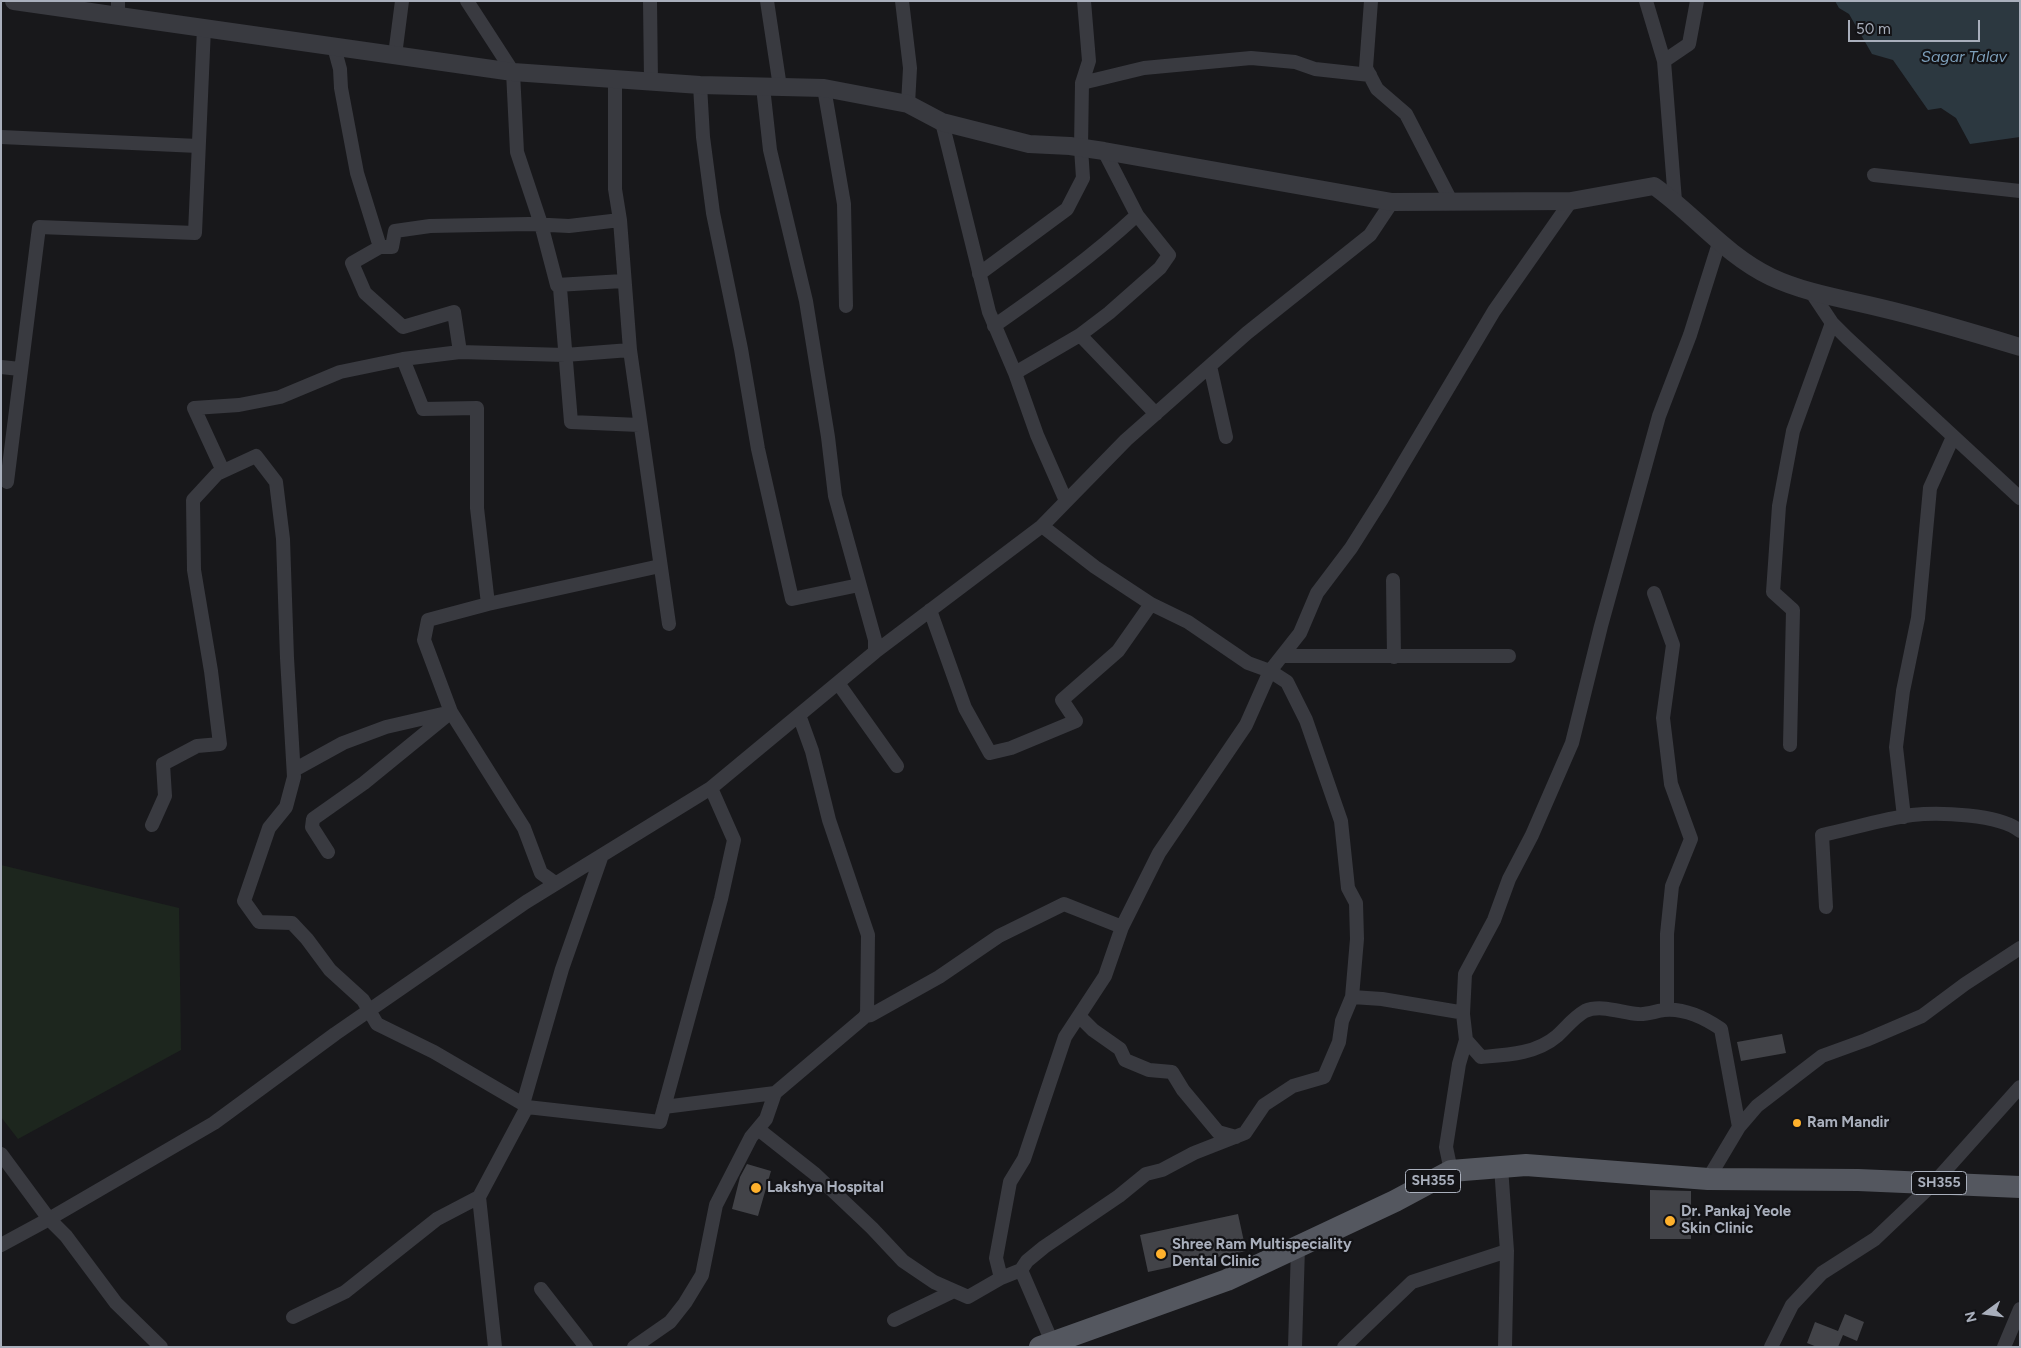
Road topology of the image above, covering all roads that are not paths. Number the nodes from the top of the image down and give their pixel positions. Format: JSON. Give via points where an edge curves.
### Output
{"nodes":[{"id":1,"x":14,"y":1,"type":"edge"},
{"id":2,"x":402,"y":1,"type":"edge"},
{"id":3,"x":467,"y":1,"type":"edge"},
{"id":4,"x":650,"y":1,"type":"edge"},
{"id":5,"x":767,"y":1,"type":"edge"},
{"id":6,"x":902,"y":1,"type":"edge"},
{"id":7,"x":1084,"y":1,"type":"edge"},
{"id":8,"x":1371,"y":1,"type":"edge"},
{"id":9,"x":1646,"y":1,"type":"edge"},
{"id":10,"x":1697,"y":1,"type":"edge"},
{"id":11,"x":118,"y":8,"type":"edge"},
{"id":12,"x":204,"y":28,"type":"junction"},
{"id":13,"x":334,"y":47,"type":"junction"},
{"id":14,"x":395,"y":55,"type":"junction"},
{"id":15,"x":1664,"y":61,"type":"junction"},
{"id":16,"x":513,"y":72,"type":"junction"},
{"id":17,"x":1370,"y":76,"type":"junction"},
{"id":18,"x":615,"y":79,"type":"junction"},
{"id":19,"x":651,"y":81,"type":"junction"},
{"id":20,"x":1082,"y":83,"type":"junction"},
{"id":21,"x":700,"y":85,"type":"junction"},
{"id":22,"x":771,"y":87,"type":"junction"},
{"id":23,"x":824,"y":88,"type":"junction"},
{"id":24,"x":908,"y":104,"type":"junction"},
{"id":25,"x":942,"y":122,"type":"junction"},
{"id":26,"x":1,"y":138,"type":"edge"},
{"id":27,"x":198,"y":146,"type":"junction"},
{"id":28,"x":1081,"y":148,"type":"junction"},
{"id":29,"x":1104,"y":151,"type":"junction"},
{"id":30,"x":1874,"y":175,"type":"dead end"},
{"id":31,"x":2020,"y":192,"type":"edge"},
{"id":32,"x":1451,"y":201,"type":"junction"},
{"id":33,"x":1571,"y":201,"type":"junction"},
{"id":34,"x":1675,"y":201,"type":"junction"},
{"id":35,"x":1392,"y":202,"type":"junction"},
{"id":36,"x":1137,"y":215,"type":"junction"},
{"id":37,"x":620,"y":220,"type":"junction"},
{"id":38,"x":541,"y":224,"type":"junction"},
{"id":39,"x":1719,"y":243,"type":"junction"},
{"id":40,"x":380,"y":247,"type":"junction"},
{"id":41,"x":978,"y":274,"type":"junction"},
{"id":42,"x":623,"y":281,"type":"junction"},
{"id":43,"x":557,"y":285,"type":"junction"},
{"id":44,"x":1810,"y":290,"type":"junction"},
{"id":45,"x":846,"y":306,"type":"dead end"},
{"id":46,"x":1832,"y":323,"type":"junction"},
{"id":47,"x":994,"y":326,"type":"junction"},
{"id":48,"x":1080,"y":335,"type":"junction"},
{"id":49,"x":2018,"y":343,"type":"edge"},
{"id":50,"x":630,"y":350,"type":"junction"},
{"id":51,"x":460,"y":352,"type":"junction"},
{"id":52,"x":566,"y":355,"type":"junction"},
{"id":53,"x":403,"y":359,"type":"junction"},
{"id":54,"x":1,"y":366,"type":"edge"},
{"id":55,"x":1210,"y":366,"type":"junction"},
{"id":56,"x":20,"y":369,"type":"junction"},
{"id":57,"x":1015,"y":374,"type":"junction"},
{"id":58,"x":1156,"y":414,"type":"junction"},
{"id":59,"x":640,"y":425,"type":"junction"},
{"id":60,"x":1226,"y":436,"type":"dead end"},
{"id":61,"x":1952,"y":437,"type":"junction"},
{"id":62,"x":223,"y":471,"type":"junction"},
{"id":63,"x":8,"y":482,"type":"dead end"},
{"id":64,"x":2020,"y":498,"type":"edge"},
{"id":65,"x":1066,"y":501,"type":"junction"},
{"id":66,"x":1042,"y":526,"type":"junction"},
{"id":67,"x":660,"y":566,"type":"junction"},
{"id":68,"x":1393,"y":580,"type":"dead end"},
{"id":69,"x":859,"y":586,"type":"junction"},
{"id":70,"x":1654,"y":593,"type":"dead end"},
{"id":71,"x":488,"y":604,"type":"junction"},
{"id":72,"x":1151,"y":604,"type":"junction"},
{"id":73,"x":930,"y":610,"type":"junction"},
{"id":74,"x":669,"y":624,"type":"dead end"},
{"id":75,"x":875,"y":652,"type":"junction"},
{"id":76,"x":1282,"y":656,"type":"junction"},
{"id":77,"x":1508,"y":656,"type":"dead end"},
{"id":78,"x":1394,"y":657,"type":"junction"},
{"id":79,"x":1270,"y":671,"type":"junction"},
{"id":80,"x":838,"y":683,"type":"junction"},
{"id":81,"x":451,"y":712,"type":"junction"},
{"id":82,"x":799,"y":715,"type":"junction"},
{"id":83,"x":1790,"y":745,"type":"dead end"},
{"id":84,"x":897,"y":766,"type":"dead end"},
{"id":85,"x":294,"y":770,"type":"junction"},
{"id":86,"x":711,"y":788,"type":"junction"},
{"id":87,"x":1904,"y":817,"type":"junction"},
{"id":88,"x":152,"y":825,"type":"dead end"},
{"id":89,"x":2020,"y":831,"type":"edge"},
{"id":90,"x":328,"y":852,"type":"dead end"},
{"id":91,"x":602,"y":855,"type":"junction"},
{"id":92,"x":555,"y":884,"type":"junction"},
{"id":93,"x":1826,"y":907,"type":"dead end"},
{"id":94,"x":1122,"y":927,"type":"junction"},
{"id":95,"x":2020,"y":948,"type":"edge"},
{"id":96,"x":1352,"y":997,"type":"junction"},
{"id":97,"x":1667,"y":1010,"type":"junction"},
{"id":98,"x":369,"y":1011,"type":"junction"},
{"id":99,"x":1463,"y":1014,"type":"junction"},
{"id":100,"x":865,"y":1016,"type":"junction"},
{"id":101,"x":1079,"y":1016,"type":"junction"},
{"id":102,"x":1466,"y":1040,"type":"junction"},
{"id":103,"x":2020,"y":1087,"type":"edge"},
{"id":104,"x":775,"y":1093,"type":"junction"},
{"id":105,"x":525,"y":1106,"type":"junction"},
{"id":106,"x":664,"y":1106,"type":"junction"},
{"id":107,"x":1739,"y":1127,"type":"junction"},
{"id":108,"x":758,"y":1129,"type":"junction"},
{"id":109,"x":1236,"y":1137,"type":"junction"},
{"id":110,"x":1,"y":1154,"type":"edge"},
{"id":111,"x":1501,"y":1167,"type":"junction"},
{"id":112,"x":1451,"y":1171,"type":"junction"},
{"id":113,"x":1708,"y":1179,"type":"junction"},
{"id":114,"x":1934,"y":1183,"type":"junction"},
{"id":115,"x":2020,"y":1187,"type":"edge"},
{"id":116,"x":479,"y":1197,"type":"junction"},
{"id":117,"x":49,"y":1219,"type":"junction"},
{"id":118,"x":1,"y":1244,"type":"edge"},
{"id":119,"x":1298,"y":1247,"type":"junction"},
{"id":120,"x":1507,"y":1251,"type":"junction"},
{"id":121,"x":1022,"y":1270,"type":"junction"},
{"id":122,"x":1001,"y":1278,"type":"junction"},
{"id":123,"x":542,"y":1289,"type":"dead end"},
{"id":124,"x":954,"y":1291,"type":"junction"},
{"id":125,"x":2020,"y":1309,"type":"edge"},
{"id":126,"x":293,"y":1317,"type":"dead end"},
{"id":127,"x":894,"y":1320,"type":"dead end"},
{"id":128,"x":1778,"y":1343,"type":"edge"},
{"id":129,"x":1046,"y":1344,"type":"edge"},
{"id":130,"x":161,"y":1347,"type":"edge"},
{"id":131,"x":494,"y":1347,"type":"edge"},
{"id":132,"x":586,"y":1347,"type":"edge"},
{"id":133,"x":634,"y":1347,"type":"edge"},
{"id":134,"x":1295,"y":1347,"type":"edge"},
{"id":135,"x":1344,"y":1347,"type":"edge"},
{"id":136,"x":1505,"y":1347,"type":"edge"},
{"id":137,"x":2004,"y":1347,"type":"edge"}],
"edges":[{"from":1,"to":11,"type":"street"},
{"from":2,"to":14,"type":"street"},
{"from":3,"to":16,"type":"street"},
{"from":4,"to":19,"type":"street"},
{"from":5,"to":22,"type":"street"},
{"from":6,"to":24,"type":"street","via":[[910,68]]},
{"from":7,"to":20,"type":"street","via":[[1089,61]]},
{"from":8,"to":17,"type":"street","via":[[1366,68]]},
{"from":9,"to":15,"type":"street"},
{"from":10,"to":15,"type":"street","via":[[1689,44]]},
{"from":11,"to":12,"type":"street"},
{"from":12,"to":13,"type":"street"},
{"from":12,"to":27,"type":"street"},
{"from":13,"to":14,"type":"street"},
{"from":13,"to":40,"type":"street","via":[[357,173]]},
{"from":14,"to":16,"type":"street"},
{"from":15,"to":34,"type":"street"},
{"from":16,"to":18,"type":"street"},
{"from":16,"to":38,"type":"street","via":[[517,152]]},
{"from":17,"to":20,"type":"street","via":[[1315,70],[1295,62],[1251,58],[1144,68]]},
{"from":17,"to":32,"type":"street","via":[[1377,89],[1406,114]]},
{"from":18,"to":19,"type":"street"},
{"from":18,"to":37,"type":"street","via":[[614,190]]},
{"from":19,"to":21,"type":"street"},
{"from":20,"to":28,"type":"street"},
{"from":21,"to":22,"type":"street"},
{"from":21,"to":69,"type":"street","via":[[713,213],[758,449],[792,599]]},
{"from":22,"to":23,"type":"street"},
{"from":22,"to":69,"type":"street","via":[[770,150],[806,301],[835,496]]},
{"from":23,"to":24,"type":"street"},
{"from":23,"to":45,"type":"street","via":[[844,204]]},
{"from":24,"to":25,"type":"street"},
{"from":25,"to":28,"type":"street","via":[[1030,144]]},
{"from":25,"to":41,"type":"street"},
{"from":26,"to":27,"type":"street"},
{"from":27,"to":56,"type":"street","via":[[194,233],[39,228]]},
{"from":28,"to":29,"type":"street"},
{"from":28,"to":41,"type":"street","via":[[1084,178],[1067,209]]},
{"from":29,"to":35,"type":"street"},
{"from":29,"to":36,"type":"street"},
{"from":30,"to":31,"type":"street"},
{"from":32,"to":33,"type":"street"},
{"from":32,"to":35,"type":"street"},
{"from":33,"to":34,"type":"street","via":[[1654,186]]},
{"from":33,"to":76,"type":"street","via":[[1494,311],[1382,499],[1351,548],[1316,593],[1300,632]]},
{"from":34,"to":39,"type":"street"},
{"from":35,"to":55,"type":"street","via":[[1370,235]]},
{"from":36,"to":47,"type":"street","via":[[1095,252]]},
{"from":36,"to":48,"type":"street","via":[[1169,255],[1160,268]]},
{"from":37,"to":38,"type":"street","via":[[569,226]]},
{"from":37,"to":42,"type":"street"},
{"from":38,"to":40,"type":"street","via":[[395,231],[392,247]]},
{"from":38,"to":43,"type":"street"},
{"from":39,"to":44,"type":"street","via":[[1772,277]]},
{"from":39,"to":99,"type":"street","via":[[1690,335],[1659,416],[1572,743],[1509,879],[1494,920],[1465,974]]},
{"from":40,"to":51,"type":"street","via":[[352,263],[365,294],[402,327],[454,312]]},
{"from":41,"to":47,"type":"street"},
{"from":42,"to":43,"type":"street"},
{"from":42,"to":50,"type":"street"},
{"from":43,"to":52,"type":"street","via":[[560,288]]},
{"from":44,"to":46,"type":"street"},
{"from":44,"to":49,"type":"street"},
{"from":46,"to":61,"type":"street"},
{"from":46,"to":83,"type":"street","via":[[1793,431],[1779,506],[1773,592],[1793,610]]},
{"from":47,"to":57,"type":"street"},
{"from":48,"to":57,"type":"street"},
{"from":48,"to":58,"type":"street"},
{"from":50,"to":52,"type":"street"},
{"from":50,"to":59,"type":"street"},
{"from":51,"to":52,"type":"street"},
{"from":51,"to":53,"type":"street"},
{"from":52,"to":59,"type":"street","via":[[571,422]]},
{"from":53,"to":62,"type":"street","via":[[340,372],[280,397],[239,405],[194,408]]},
{"from":53,"to":71,"type":"street","via":[[423,409],[477,408],[477,508]]},
{"from":54,"to":56,"type":"street"},
{"from":55,"to":58,"type":"street"},
{"from":55,"to":60,"type":"street"},
{"from":56,"to":63,"type":"street"},
{"from":57,"to":65,"type":"street","via":[[1036,435]]},
{"from":58,"to":65,"type":"street"},
{"from":59,"to":67,"type":"street"},
{"from":61,"to":64,"type":"street"},
{"from":61,"to":87,"type":"street","via":[[1930,488],[1918,618],[1897,737]]},
{"from":62,"to":85,"type":"street","via":[[256,456],[276,482],[283,538]]},
{"from":62,"to":88,"type":"street","via":[[193,500],[194,570],[220,744],[197,746],[163,764],[165,796]]},
{"from":65,"to":66,"type":"street"},
{"from":66,"to":72,"type":"street"},
{"from":66,"to":73,"type":"street"},
{"from":67,"to":71,"type":"street"},
{"from":67,"to":74,"type":"street"},
{"from":68,"to":78,"type":"street"},
{"from":69,"to":75,"type":"street","via":[[875,640]]},
{"from":70,"to":97,"type":"street","via":[[1673,645],[1663,718],[1672,784],[1691,839],[1672,886],[1667,934]]},
{"from":71,"to":81,"type":"street","via":[[428,620],[424,640]]},
{"from":72,"to":73,"type":"street","via":[[1118,651],[1062,700],[1076,721],[990,754],[965,708]]},
{"from":72,"to":79,"type":"street","via":[[1188,622],[1248,663]]},
{"from":73,"to":75,"type":"street"},
{"from":75,"to":80,"type":"street"},
{"from":76,"to":78,"type":"street"},
{"from":76,"to":79,"type":"street"},
{"from":77,"to":78,"type":"street"},
{"from":79,"to":94,"type":"street","via":[[1246,725],[1159,853]]},
{"from":79,"to":96,"type":"street","via":[[1287,682],[1306,720],[1341,821],[1348,888],[1356,903],[1357,939]]},
{"from":80,"to":82,"type":"street"},
{"from":80,"to":84,"type":"street"},
{"from":81,"to":85,"type":"street","via":[[386,727],[343,743]]},
{"from":81,"to":90,"type":"street","via":[[364,783],[313,819],[312,827]]},
{"from":81,"to":92,"type":"street","via":[[524,828],[541,873]]},
{"from":82,"to":86,"type":"street"},
{"from":82,"to":100,"type":"street","via":[[812,751],[829,820],[868,935]]},
{"from":85,"to":98,"type":"street","via":[[286,807],[268,828],[244,901],[259,922],[292,923],[330,970],[363,1000]]},
{"from":86,"to":91,"type":"street"},
{"from":86,"to":106,"type":"street","via":[[734,840]]},
{"from":87,"to":89,"type":"street","via":[[1973,816],[2012,824]]},
{"from":87,"to":93,"type":"street","via":[[1822,835]]},
{"from":91,"to":92,"type":"street"},
{"from":91,"to":105,"type":"street","via":[[562,969]]},
{"from":92,"to":98,"type":"street"},
{"from":94,"to":100,"type":"street","via":[[1064,904],[999,936],[939,977]]},
{"from":94,"to":101,"type":"street","via":[[1104,976]]},
{"from":95,"to":107,"type":"street","via":[[1922,1016],[1822,1056],[1757,1106]]},
{"from":96,"to":99,"type":"street","via":[[1382,999]]},
{"from":96,"to":109,"type":"street","via":[[1342,1021],[1339,1042],[1324,1077],[1293,1086],[1264,1105],[1246,1133]]},
{"from":97,"to":102,"type":"street","via":[[1638,1014],[1613,1009],[1588,1010],[1573,1018],[1556,1037],[1532,1050],[1510,1055],[1481,1057]]},
{"from":97,"to":107,"type":"street","via":[[1708,1020],[1721,1029]]},
{"from":98,"to":105,"type":"street","via":[[377,1024],[434,1052]]},
{"from":98,"to":117,"type":"street","via":[[214,1123]]},
{"from":99,"to":102,"type":"street"},
{"from":100,"to":104,"type":"street"},
{"from":101,"to":109,"type":"street","via":[[1120,1049],[1125,1060],[1149,1070],[1172,1072],[1182,1090],[1218,1132]]},
{"from":101,"to":122,"type":"street","via":[[1065,1037],[1028,1151],[1010,1182],[996,1258]]},
{"from":102,"to":112,"type":"street","via":[[1446,1147]]},
{"from":103,"to":114,"type":"street"},
{"from":104,"to":106,"type":"street"},
{"from":104,"to":108,"type":"street","via":[[766,1119]]},
{"from":105,"to":106,"type":"street","via":[[660,1122]]},
{"from":105,"to":116,"type":"street"},
{"from":107,"to":113,"type":"street"},
{"from":108,"to":124,"type":"street","via":[[815,1174],[903,1261]]},
{"from":108,"to":133,"type":"street","via":[[716,1205],[702,1275],[670,1322]]},
{"from":109,"to":121,"type":"street","via":[[1146,1174],[1044,1247],[1027,1261]]},
{"from":110,"to":117,"type":"street"},
{"from":111,"to":112,"type":"main road","number":"SH355"},
{"from":111,"to":113,"type":"main road","number":"SH355","via":[[1526,1165]]},
{"from":111,"to":120,"type":"street"},
{"from":112,"to":119,"type":"main road","number":"SH355"},
{"from":113,"to":114,"type":"main road","number":"SH355"},
{"from":114,"to":115,"type":"main road","number":"SH355"},
{"from":114,"to":128,"type":"street","via":[[1875,1239],[1822,1274],[1792,1306]]},
{"from":116,"to":126,"type":"street","via":[[437,1219],[345,1292]]},
{"from":116,"to":131,"type":"street"},
{"from":117,"to":118,"type":"street"},
{"from":117,"to":130,"type":"street","via":[[66,1236],[116,1303]]},
{"from":119,"to":129,"type":"main road","number":"SH355","via":[[1227,1280]]},
{"from":119,"to":134,"type":"street"},
{"from":120,"to":135,"type":"street","via":[[1412,1282]]},
{"from":120,"to":136,"type":"street"},
{"from":121,"to":122,"type":"street"},
{"from":121,"to":129,"type":"street"},
{"from":122,"to":124,"type":"street","via":[[968,1297]]},
{"from":123,"to":132,"type":"street"},
{"from":124,"to":127,"type":"street"},
{"from":125,"to":137,"type":"street"}]}
